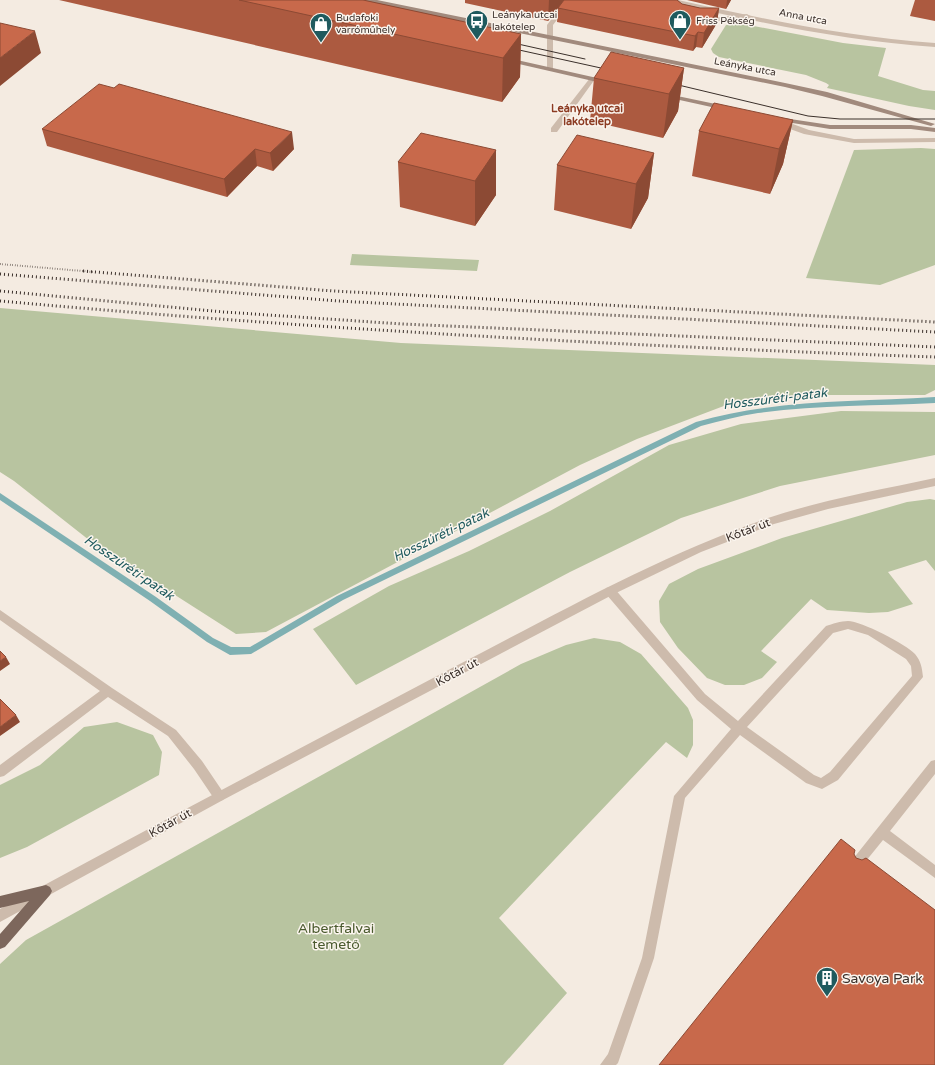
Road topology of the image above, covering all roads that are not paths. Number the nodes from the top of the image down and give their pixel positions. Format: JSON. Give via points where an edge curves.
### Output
{"nodes":[{"id":1,"x":367,"y":0,"type":"edge"},
{"id":2,"x":569,"y":0,"type":"edge"},
{"id":3,"x":669,"y":0,"type":"edge"},
{"id":4,"x":747,"y":16,"type":"junction"},
{"id":5,"x":698,"y":20,"type":"edge"},
{"id":6,"x":549,"y":38,"type":"junction"},
{"id":7,"x":935,"y":45,"type":"edge"},
{"id":8,"x":504,"y":59,"type":"edge"},
{"id":9,"x":550,"y":70,"type":"junction"},
{"id":10,"x":592,"y":79,"type":"junction"},
{"id":11,"x":614,"y":84,"type":"edge"},
{"id":12,"x":658,"y":93,"type":"edge"},
{"id":13,"x":730,"y":109,"type":"edge"},
{"id":14,"x":772,"y":119,"type":"joint"},
{"id":15,"x":935,"y":125,"type":"edge"},
{"id":16,"x":554,"y":130,"type":"dead end"},
{"id":17,"x":935,"y":130,"type":"edge"},
{"id":18,"x":935,"y":140,"type":"edge"},
{"id":19,"x":935,"y":482,"type":"edge"},
{"id":20,"x":610,"y":591,"type":"junction"},
{"id":21,"x":0,"y":614,"type":"edge"},
{"id":22,"x":108,"y":691,"type":"junction"},
{"id":23,"x":739,"y":728,"type":"junction"},
{"id":24,"x":935,"y":765,"type":"edge"},
{"id":25,"x":0,"y":772,"type":"edge"},
{"id":26,"x":219,"y":796,"type":"junction"},
{"id":27,"x":882,"y":832,"type":"junction"},
{"id":28,"x":853,"y":868,"type":"edge"},
{"id":29,"x":935,"y":872,"type":"edge"},
{"id":30,"x":46,"y":891,"type":"junction"},
{"id":31,"x":0,"y":902,"type":"edge"},
{"id":32,"x":0,"y":916,"type":"edge"},
{"id":33,"x":0,"y":943,"type":"edge"},
{"id":34,"x":607,"y":1065,"type":"edge"}],
"edges":[{"from":1,"to":6,"type":"main road","name":"Leányka utca"},
{"from":2,"to":6,"type":"street","via":[[550,25]]},
{"from":3,"to":4,"type":"street","name":"Anna utca","via":[[680,5]]},
{"from":4,"to":5,"type":"street"},
{"from":4,"to":7,"type":"street","name":"Anna utca","via":[[854,37]]},
{"from":6,"to":9,"type":"street"},
{"from":6,"to":15,"type":"main road","name":"Leányka utca","via":[[824,94]]},
{"from":8,"to":9,"type":"main road"},
{"from":9,"to":10,"type":"main road"},
{"from":10,"to":11,"type":"main road"},
{"from":10,"to":16,"type":"street"},
{"from":12,"to":13,"type":"main road"},
{"from":14,"to":17,"type":"main road","via":[[830,127],[911,127]]},
{"from":14,"to":18,"type":"street","via":[[807,132],[854,141]]},
{"from":19,"to":20,"type":"street","name":"Kőtár út","via":[[828,505],[772,521],[697,550]]},
{"from":20,"to":23,"type":"street","via":[[701,698]]},
{"from":20,"to":26,"type":"street","name":"Kőtár út"},
{"from":21,"to":22,"type":"street"},
{"from":22,"to":25,"type":"street"},
{"from":22,"to":26,"type":"street","via":[[172,733]]},
{"from":23,"to":23,"type":"street","via":[[810,779],[822,784],[834,776],[918,677],[916,665],[910,656],[871,632],[848,625],[830,629]]},
{"from":23,"to":34,"type":"street","via":[[680,796],[648,958],[613,1058]]},
{"from":24,"to":27,"type":"street"},
{"from":26,"to":30,"type":"street","name":"Kőtár út"},
{"from":27,"to":28,"type":"street"},
{"from":27,"to":29,"type":"street"},
{"from":30,"to":31,"type":"main road"},
{"from":30,"to":32,"type":"street","name":"Kőtár út"},
{"from":30,"to":33,"type":"main road"}]}
